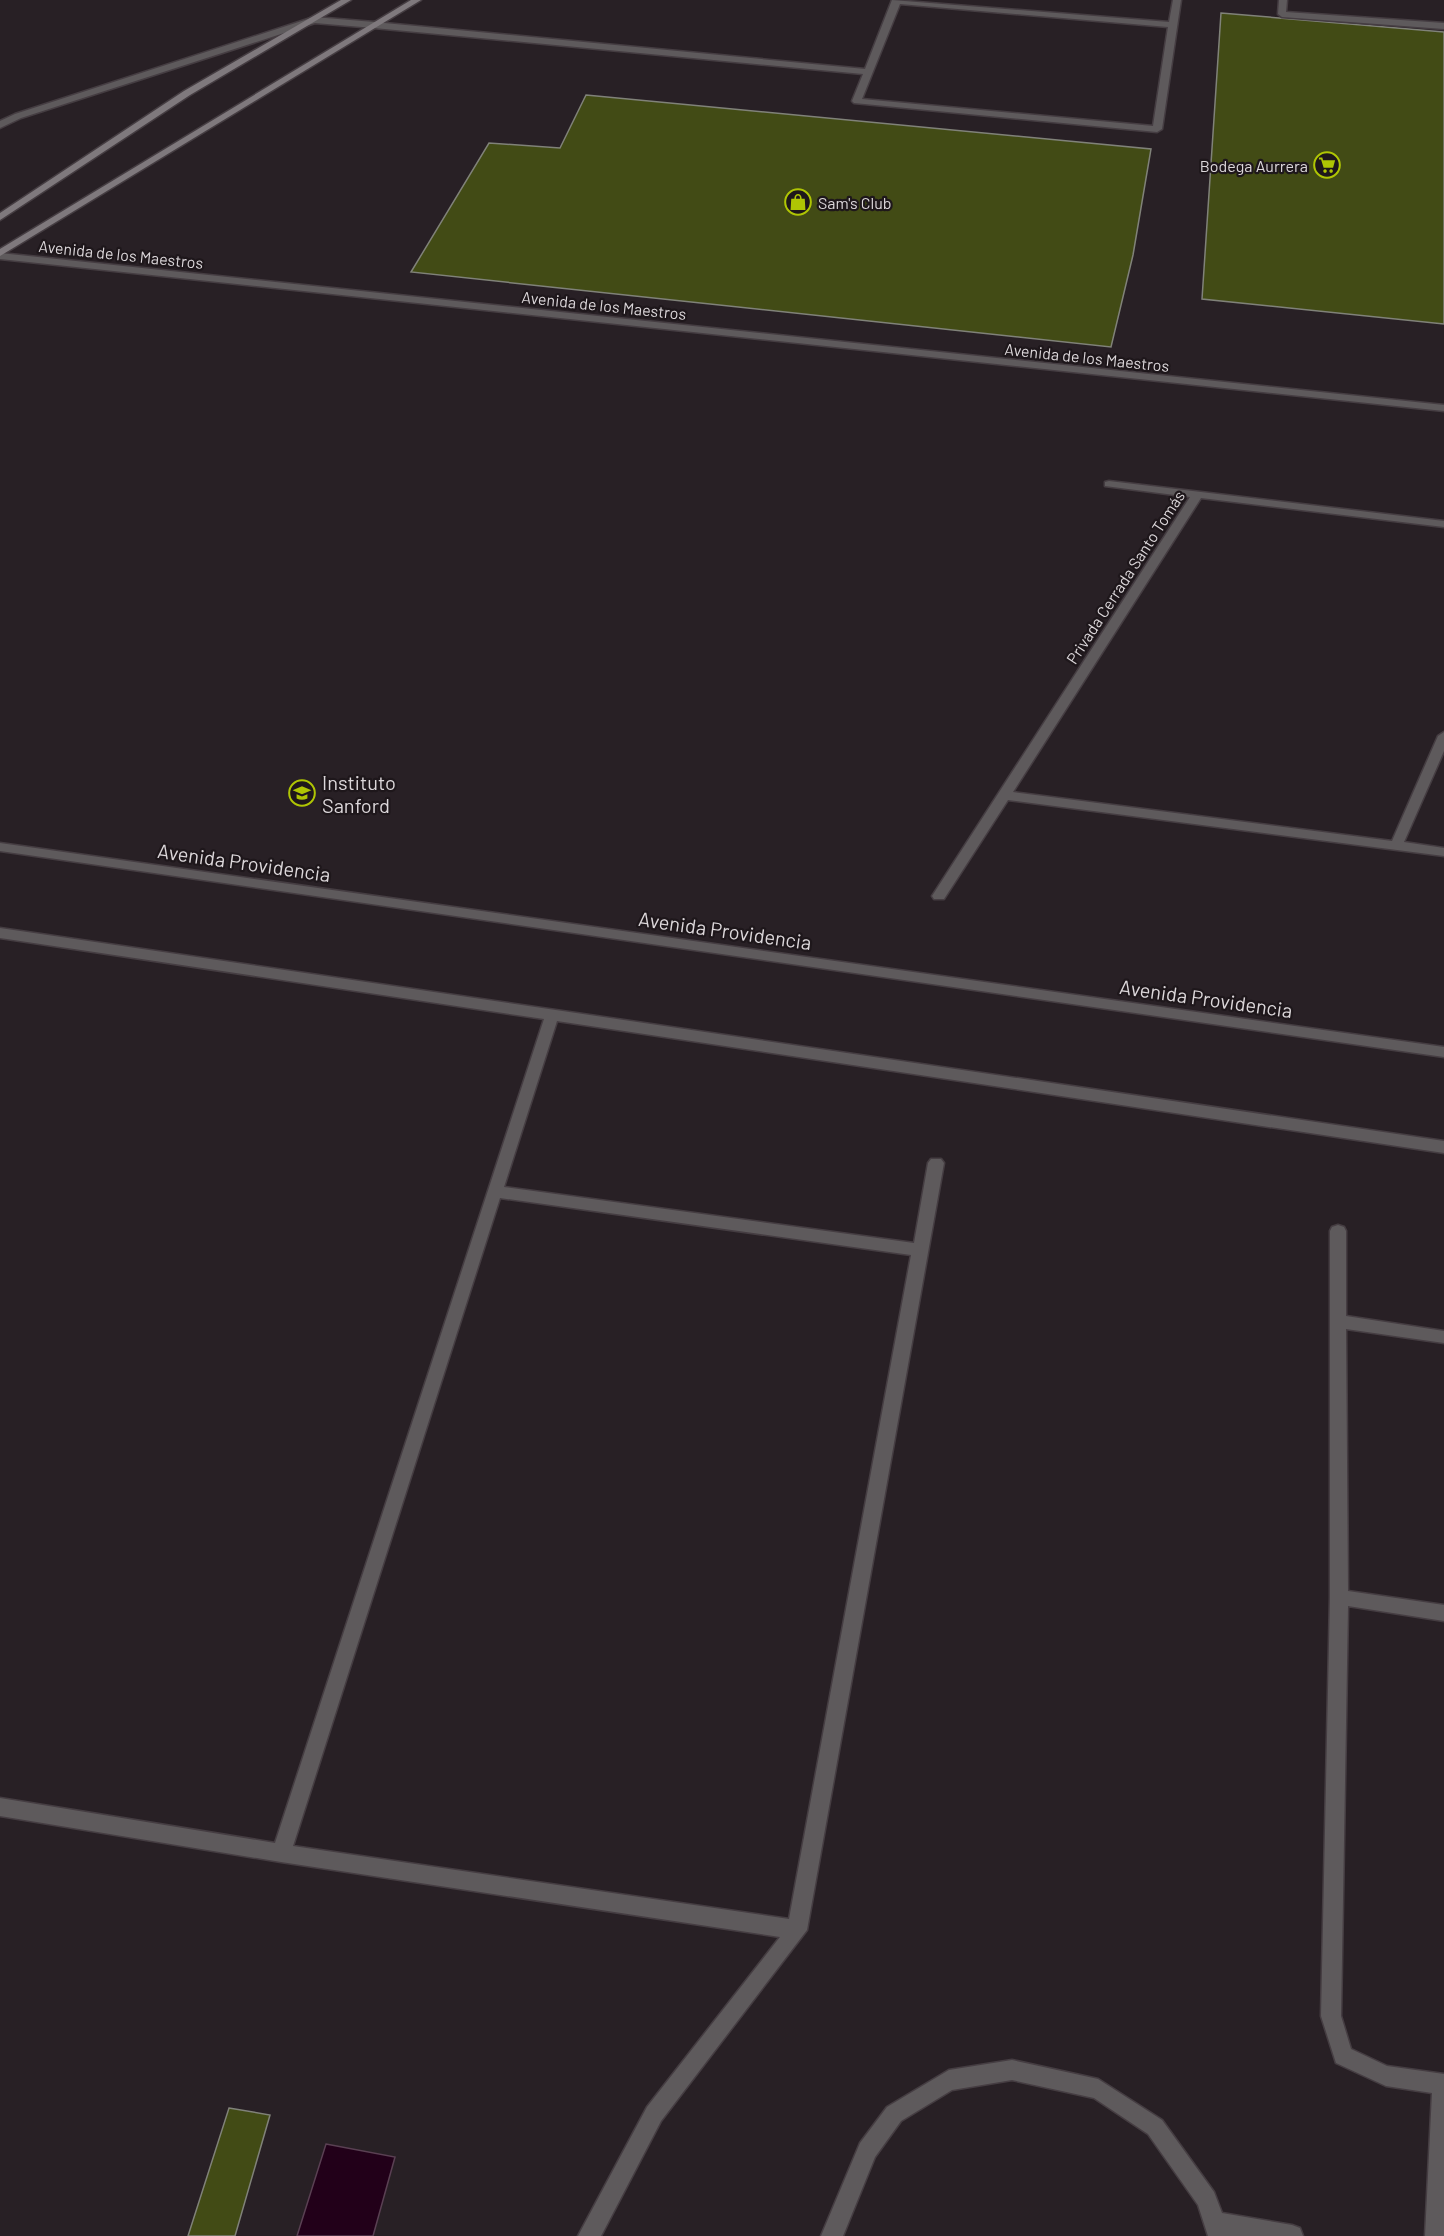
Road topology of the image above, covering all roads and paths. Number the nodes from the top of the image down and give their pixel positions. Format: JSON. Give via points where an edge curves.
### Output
{"nodes":[{"id":1,"x":347,"y":0,"type":"edge"},
{"id":2,"x":417,"y":0,"type":"edge"},
{"id":3,"x":896,"y":0,"type":"edge"},
{"id":4,"x":1177,"y":0,"type":"edge"},
{"id":5,"x":1283,"y":0,"type":"edge"},
{"id":6,"x":314,"y":20,"type":"junction"},
{"id":7,"x":374,"y":25,"type":"junction"},
{"id":8,"x":1173,"y":25,"type":"junction"},
{"id":9,"x":1444,"y":26,"type":"edge"},
{"id":10,"x":868,"y":72,"type":"junction"},
{"id":11,"x":0,"y":125,"type":"edge"},
{"id":12,"x":0,"y":217,"type":"edge"},
{"id":13,"x":0,"y":255,"type":"edge"},
{"id":14,"x":1444,"y":408,"type":"edge"},
{"id":15,"x":1109,"y":484,"type":"dead end"},
{"id":16,"x":1197,"y":495,"type":"junction"},
{"id":17,"x":1444,"y":524,"type":"edge"},
{"id":18,"x":1444,"y":736,"type":"edge"},
{"id":19,"x":1003,"y":795,"type":"junction"},
{"id":20,"x":1396,"y":846,"type":"junction"},
{"id":21,"x":0,"y":847,"type":"edge"},
{"id":22,"x":1444,"y":852,"type":"edge"},
{"id":23,"x":939,"y":896,"type":"dead end"},
{"id":24,"x":0,"y":933,"type":"edge"},
{"id":25,"x":552,"y":1015,"type":"junction"},
{"id":26,"x":1444,"y":1052,"type":"edge"},
{"id":27,"x":1444,"y":1147,"type":"edge"},
{"id":28,"x":936,"y":1162,"type":"dead end"},
{"id":29,"x":496,"y":1192,"type":"junction"},
{"id":30,"x":1338,"y":1231,"type":"dead end"},
{"id":31,"x":920,"y":1250,"type":"junction"},
{"id":32,"x":1338,"y":1321,"type":"junction"},
{"id":33,"x":1444,"y":1337,"type":"edge"},
{"id":34,"x":1339,"y":1597,"type":"junction"},
{"id":35,"x":1444,"y":1614,"type":"edge"},
{"id":36,"x":0,"y":1807,"type":"edge"},
{"id":37,"x":281,"y":1853,"type":"junction"},
{"id":38,"x":797,"y":1930,"type":"junction"},
{"id":39,"x":1444,"y":2084,"type":"edge"},
{"id":40,"x":1217,"y":2229,"type":"edge"},
{"id":41,"x":589,"y":2236,"type":"edge"},
{"id":42,"x":832,"y":2236,"type":"edge"},
{"id":43,"x":1292,"y":2236,"type":"edge"},
{"id":44,"x":1436,"y":2236,"type":"edge"}],
"edges":[{"from":1,"to":6,"type":"main road"},
{"from":2,"to":7,"type":"main road","name":"Avenida de los Maestros"},
{"from":3,"to":8,"type":"street"},
{"from":3,"to":10,"type":"street"},
{"from":4,"to":8,"type":"street"},
{"from":5,"to":9,"type":"street","via":[[1282,14]]},
{"from":6,"to":7,"type":"street"},
{"from":6,"to":11,"type":"street"},
{"from":6,"to":12,"type":"main road","via":[[187,93]]},
{"from":7,"to":10,"type":"street"},
{"from":7,"to":13,"type":"main road","name":"Avenida de los Maestros"},
{"from":8,"to":10,"type":"street","via":[[1157,129],[857,101]]},
{"from":13,"to":14,"type":"street","name":"Avenida de los Maestros"},
{"from":15,"to":16,"type":"street"},
{"from":16,"to":17,"type":"street","name":"Privada Cerrada Santo Tomás"},
{"from":16,"to":19,"type":"street","name":"Privada Cerrada Santo Tomás"},
{"from":18,"to":20,"type":"street"},
{"from":19,"to":20,"type":"street"},
{"from":19,"to":23,"type":"street","name":"Privada Cerrada Santo Tomás"},
{"from":20,"to":22,"type":"street"},
{"from":21,"to":26,"type":"street","name":"Avenida Providencia"},
{"from":24,"to":25,"type":"street"},
{"from":25,"to":27,"type":"street"},
{"from":25,"to":29,"type":"street"},
{"from":28,"to":31,"type":"street"},
{"from":29,"to":31,"type":"street"},
{"from":29,"to":37,"type":"street"},
{"from":30,"to":32,"type":"street"},
{"from":31,"to":38,"type":"street"},
{"from":32,"to":33,"type":"street"},
{"from":32,"to":34,"type":"street"},
{"from":34,"to":35,"type":"street"},
{"from":34,"to":39,"type":"street","via":[[1331,2016],[1343,2055],[1386,2076]]},
{"from":36,"to":37,"type":"street"},
{"from":37,"to":38,"type":"street"},
{"from":38,"to":41,"type":"street","via":[[654,2114]]},
{"from":39,"to":44,"type":"street"},
{"from":40,"to":42,"type":"street","via":[[1207,2199],[1155,2127],[1098,2089],[1012,2070],[949,2080],[894,2114],[867,2150]]},
{"from":40,"to":43,"type":"street"}]}
